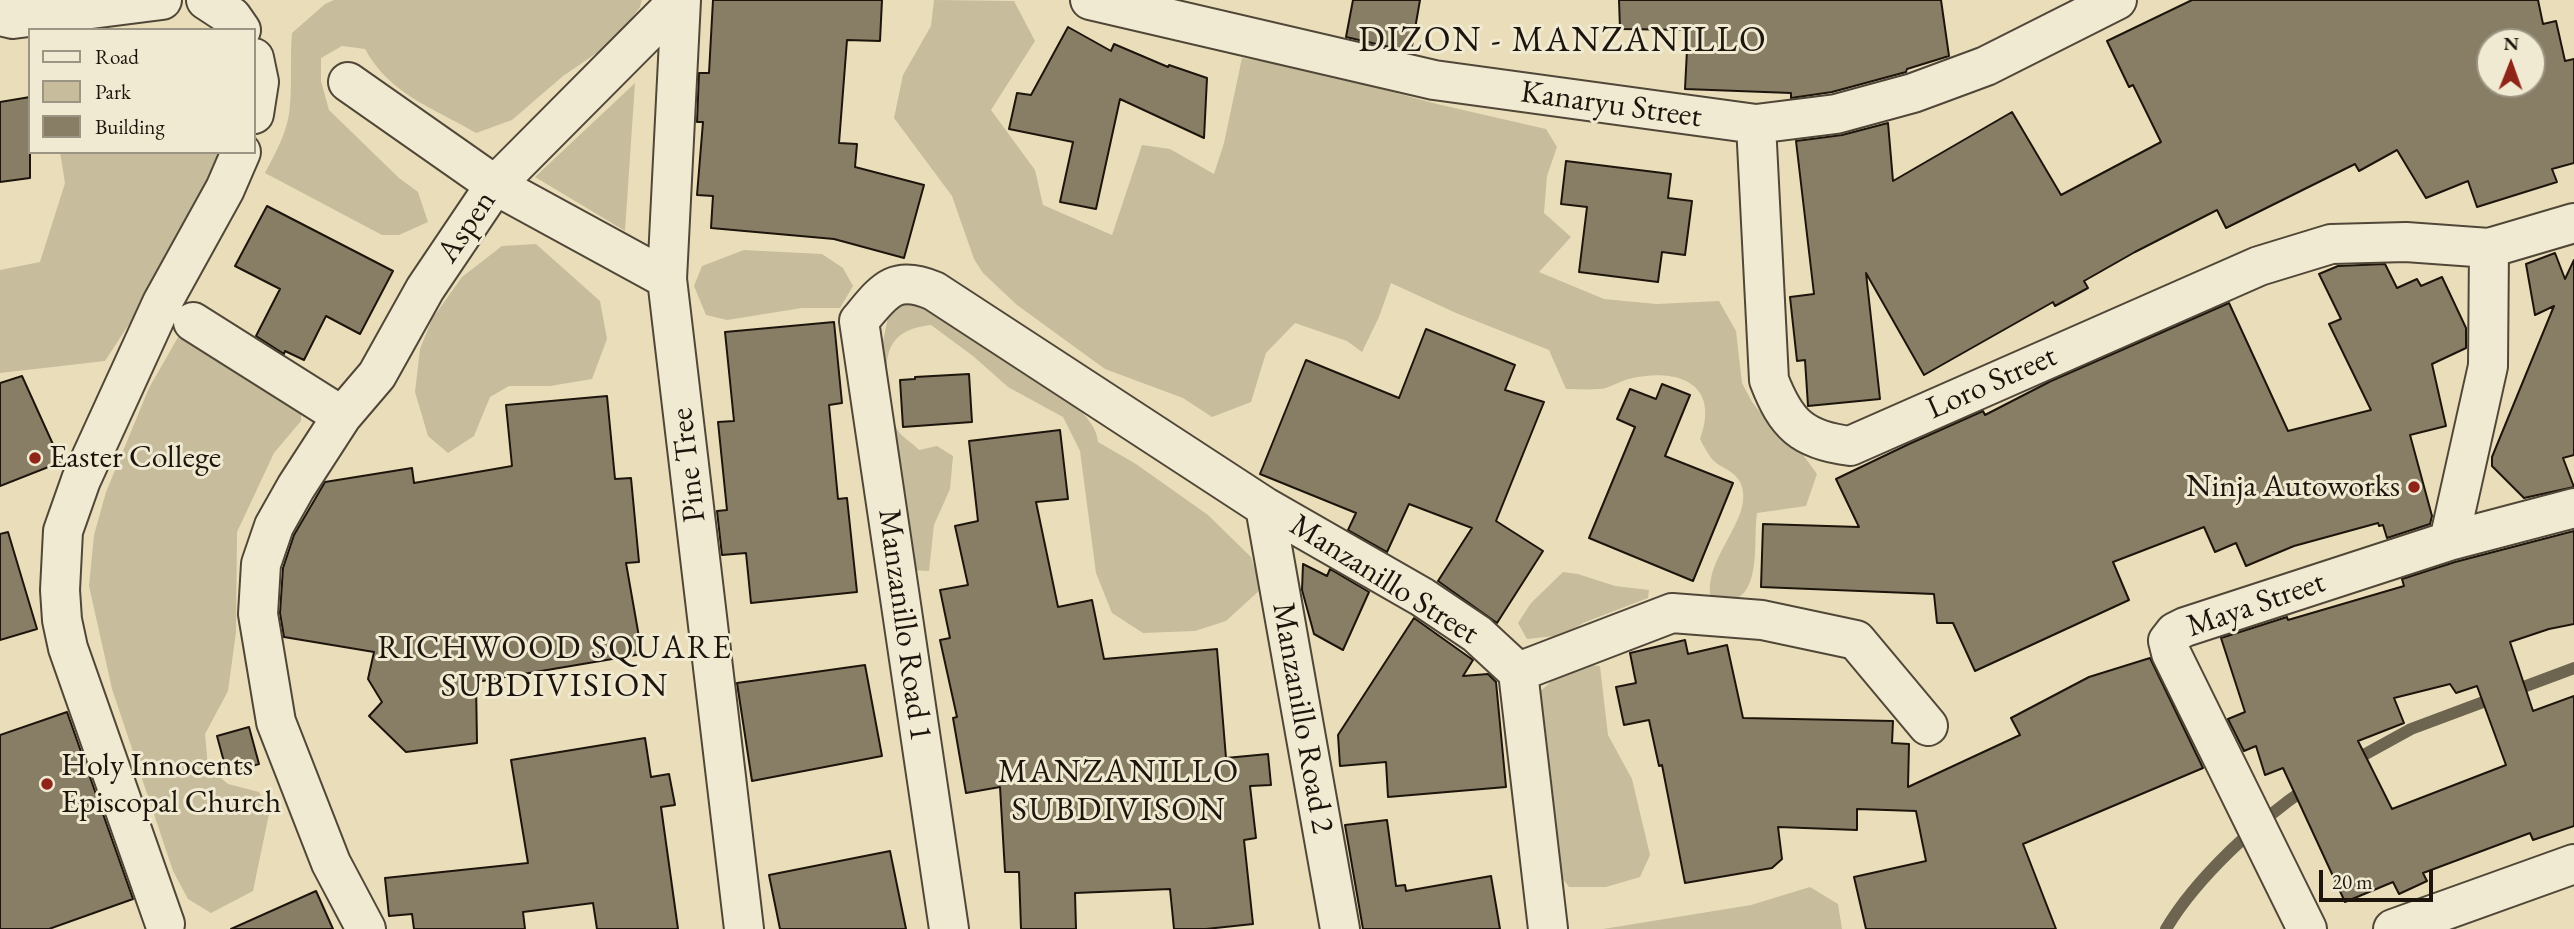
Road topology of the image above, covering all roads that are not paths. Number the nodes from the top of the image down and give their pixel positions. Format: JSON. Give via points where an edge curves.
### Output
{"nodes":[{"id":1,"x":206,"y":0,"type":"edge"},
{"id":2,"x":680,"y":0,"type":"edge"},
{"id":3,"x":1090,"y":0,"type":"edge"},
{"id":4,"x":2117,"y":0,"type":"edge"},
{"id":5,"x":152,"y":1,"type":"edge"},
{"id":6,"x":0,"y":16,"type":"edge"},
{"id":7,"x":240,"y":28,"type":"edge"},
{"id":8,"x":256,"y":68,"type":"edge"},
{"id":9,"x":348,"y":82,"type":"dead end"},
{"id":10,"x":256,"y":101,"type":"edge"},
{"id":11,"x":1756,"y":124,"type":"junction"},
{"id":12,"x":241,"y":154,"type":"edge"},
{"id":13,"x":495,"y":185,"type":"junction"},
{"id":14,"x":2574,"y":223,"type":"edge"},
{"id":15,"x":2489,"y":248,"type":"junction"},
{"id":16,"x":667,"y":279,"type":"junction"},
{"id":17,"x":859,"y":321,"type":"joint"},
{"id":18,"x":193,"y":322,"type":"dead end"},
{"id":19,"x":342,"y":416,"type":"junction"},
{"id":20,"x":1265,"y":507,"type":"junction"},
{"id":21,"x":2574,"y":508,"type":"edge"},
{"id":22,"x":2449,"y":541,"type":"junction"},
{"id":23,"x":1518,"y":671,"type":"junction"},
{"id":24,"x":1928,"y":726,"type":"dead end"},
{"id":25,"x":2574,"y":864,"type":"edge"},
{"id":26,"x":165,"y":924,"type":"dead end"},
{"id":27,"x":366,"y":929,"type":"edge"},
{"id":28,"x":744,"y":929,"type":"edge"},
{"id":29,"x":949,"y":929,"type":"edge"},
{"id":30,"x":1340,"y":929,"type":"edge"},
{"id":31,"x":1548,"y":929,"type":"edge"},
{"id":32,"x":2307,"y":929,"type":"edge"},
{"id":33,"x":2393,"y":929,"type":"edge"}],
"edges":[{"from":1,"to":7,"type":"street","via":[[232,17]]},
{"from":2,"to":13,"type":"street","name":"Aspen"},
{"from":2,"to":16,"type":"street","name":"Pine Tree"},
{"from":3,"to":11,"type":"street","name":"Kanaryu Street","via":[[1434,80]]},
{"from":4,"to":11,"type":"street","name":"Kanaryu Street","via":[[1986,66],[1913,93],[1836,114]]},
{"from":5,"to":6,"type":"street","via":[[13,19]]},
{"from":8,"to":10,"type":"street"},
{"from":9,"to":13,"type":"street"},
{"from":11,"to":15,"type":"street","name":"Loro Street","via":[[1769,380],[1781,410],[1803,432],[1825,443],[1850,446],[2259,266],[2331,244],[2406,242]]},
{"from":12,"to":26,"type":"street","via":[[162,303],[81,480],[63,531],[60,590],[68,648]]},
{"from":13,"to":16,"type":"street"},
{"from":13,"to":19,"type":"street","name":"Aspen","via":[[425,289],[377,375]]},
{"from":14,"to":15,"type":"street","name":"Loro Street"},
{"from":15,"to":22,"type":"street","via":[[2488,366]]},
{"from":16,"to":28,"type":"street","name":"Pine Tree"},
{"from":17,"to":20,"type":"street","name":"Manzanillo Street","via":[[876,299],[904,282],[934,291]]},
{"from":17,"to":29,"type":"street","name":"Manzanillo Road 1"},
{"from":18,"to":19,"type":"street"},
{"from":19,"to":27,"type":"street","name":"Aspen","via":[[274,526],[261,564],[258,614],[276,722],[331,863]]},
{"from":20,"to":23,"type":"street","name":"Manzanillo Street","via":[[1422,597],[1477,634]]},
{"from":20,"to":30,"type":"street","name":"Manzanillo Road 2"},
{"from":21,"to":22,"type":"street","name":"Maya Street"},
{"from":22,"to":32,"type":"street","name":"Maya Street","via":[[2175,632],[2168,641]]},
{"from":23,"to":24,"type":"street","via":[[1672,613],[1762,620],[1856,640]]},
{"from":23,"to":31,"type":"street"},
{"from":25,"to":33,"type":"street"}]}
